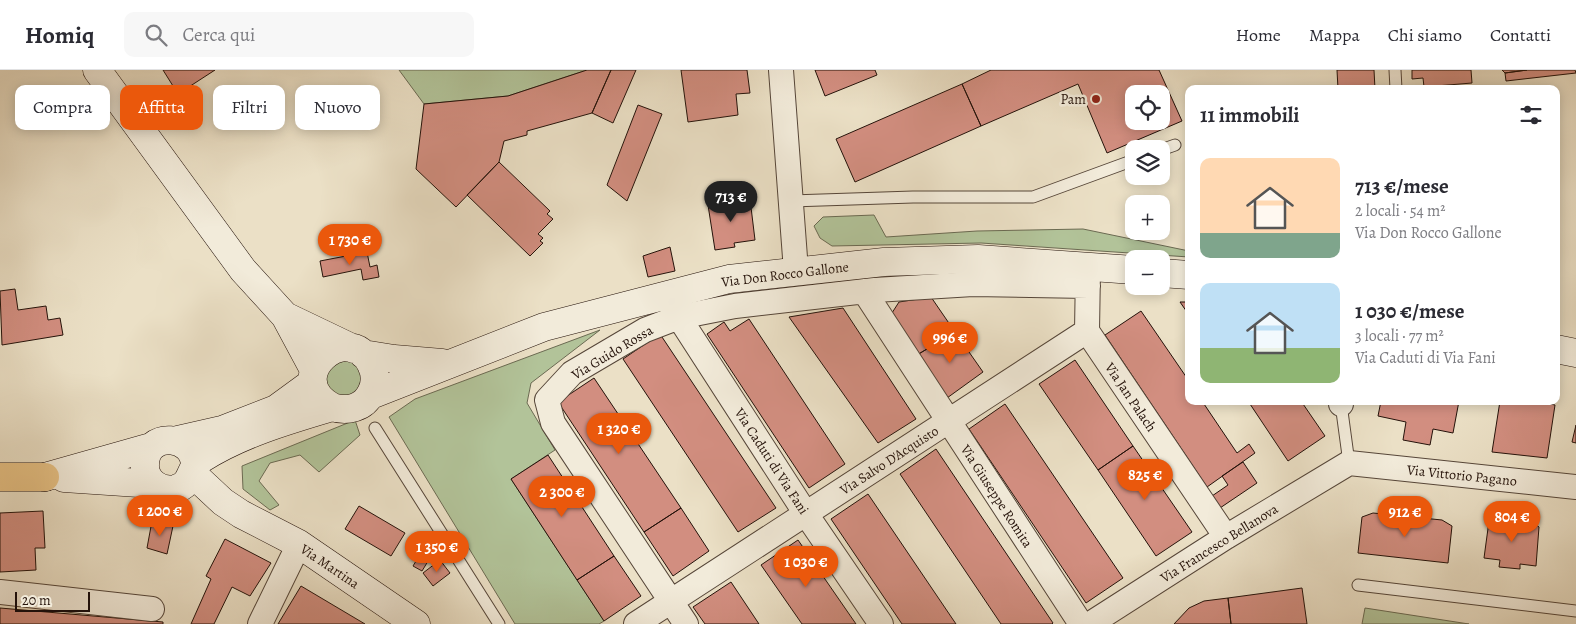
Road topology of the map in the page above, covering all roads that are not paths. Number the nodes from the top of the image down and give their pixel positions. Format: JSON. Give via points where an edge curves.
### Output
{"nodes":[{"id":1,"x":97,"y":70,"type":"edge"},
{"id":2,"x":781,"y":70,"type":"edge"},
{"id":3,"x":1395,"y":70,"type":"edge"},
{"id":4,"x":1396,"y":85,"type":"edge"},
{"id":5,"x":1175,"y":145,"type":"dead end"},
{"id":6,"x":1170,"y":147,"type":"edge"},
{"id":7,"x":1125,"y":163,"type":"edge"},
{"id":8,"x":791,"y":201,"type":"junction"},
{"id":9,"x":796,"y":271,"type":"junction"},
{"id":10,"x":1125,"y":271,"type":"edge"},
{"id":11,"x":1170,"y":274,"type":"edge"},
{"id":12,"x":1088,"y":276,"type":"junction"},
{"id":13,"x":1185,"y":276,"type":"edge"},
{"id":14,"x":864,"y":291,"type":"junction"},
{"id":15,"x":672,"y":306,"type":"junction"},
{"id":16,"x":285,"y":316,"type":"junction"},
{"id":17,"x":1087,"y":331,"type":"junction"},
{"id":18,"x":1560,"y":350,"type":"edge"},
{"id":19,"x":358,"y":351,"type":"junction"},
{"id":20,"x":1576,"y":354,"type":"edge"},
{"id":21,"x":449,"y":363,"type":"junction"},
{"id":22,"x":313,"y":376,"type":"junction"},
{"id":23,"x":371,"y":395,"type":"junction"},
{"id":24,"x":1339,"y":405,"type":"edge"},
{"id":25,"x":332,"y":407,"type":"junction"},
{"id":26,"x":948,"y":422,"type":"junction"},
{"id":27,"x":375,"y":428,"type":"dead end"},
{"id":28,"x":178,"y":440,"type":"junction"},
{"id":29,"x":152,"y":447,"type":"junction"},
{"id":30,"x":1349,"y":463,"type":"junction"},
{"id":31,"x":0,"y":477,"type":"edge"},
{"id":32,"x":45,"y":477,"type":"junction"},
{"id":33,"x":179,"y":478,"type":"junction"},
{"id":34,"x":1576,"y":487,"type":"edge"},
{"id":35,"x":806,"y":514,"type":"junction"},
{"id":36,"x":1226,"y":537,"type":"junction"},
{"id":37,"x":299,"y":544,"type":"junction"},
{"id":38,"x":1358,"y":585,"type":"dead end"},
{"id":39,"x":0,"y":592,"type":"edge"},
{"id":40,"x":671,"y":601,"type":"junction"},
{"id":41,"x":152,"y":609,"type":"dead end"},
{"id":42,"x":1576,"y":610,"type":"edge"},
{"id":43,"x":260,"y":624,"type":"edge"},
{"id":44,"x":416,"y":624,"type":"edge"},
{"id":45,"x":499,"y":624,"type":"edge"},
{"id":46,"x":636,"y":624,"type":"edge"},
{"id":47,"x":686,"y":624,"type":"edge"},
{"id":48,"x":881,"y":624,"type":"edge"},
{"id":49,"x":1082,"y":624,"type":"edge"},
{"id":50,"x":1090,"y":624,"type":"edge"}],
"edges":[{"from":1,"to":16,"type":"main road","via":[[191,202],[243,270]]},
{"from":2,"to":8,"type":"street"},
{"from":3,"to":4,"type":"lane"},
{"from":5,"to":6,"type":"lane"},
{"from":7,"to":8,"type":"lane","via":[[1033,197]]},
{"from":8,"to":9,"type":"street"},
{"from":9,"to":12,"type":"main road","name":"Via Don Rocco Gallone","via":[[884,262],[978,259]]},
{"from":9,"to":15,"type":"main road","name":"Via Don Rocco Gallone","via":[[729,279]]},
{"from":10,"to":12,"type":"main road","name":"Via Don Rocco Gallone"},
{"from":11,"to":13,"type":"main road"},
{"from":12,"to":14,"type":"street"},
{"from":12,"to":17,"type":"street"},
{"from":14,"to":15,"type":"street","via":[[734,306]]},
{"from":14,"to":26,"type":"street","name":"Via Giuseppe Romita"},
{"from":15,"to":21,"type":"main road","name":"Via Don Rocco Gallone","via":[[544,328]]},
{"from":15,"to":35,"type":"street","name":"Via Caduti di Via Fani"},
{"from":15,"to":40,"type":"street","name":"Via Guido Rossa","via":[[645,330],[572,373],[546,400],[553,423]]},
{"from":16,"to":19,"type":"main road"},
{"from":16,"to":22,"type":"main road"},
{"from":17,"to":26,"type":"street","name":"Via Salvo D'Acquisto"},
{"from":17,"to":36,"type":"street","name":"Via Jan Palach"},
{"from":18,"to":20,"type":"main road"},
{"from":19,"to":21,"type":"main road","via":[[394,359]]},
{"from":19,"to":22,"type":"main road","via":[[334,349],[325,354]]},
{"from":19,"to":23,"type":"main road","via":[[369,360],[375,378]]},
{"from":21,"to":23,"type":"main road","name":"Via Don Rocco Gallone"},
{"from":22,"to":25,"type":"main road","via":[[319,397]]},
{"from":22,"to":28,"type":"main road","via":[[276,409],[222,430]]},
{"from":23,"to":25,"type":"main road","via":[[358,407],[340,410]]},
{"from":24,"to":30,"type":"lane"},
{"from":25,"to":33,"type":"main road","via":[[223,446],[198,461]]},
{"from":26,"to":35,"type":"street","name":"Via Salvo D'Acquisto"},
{"from":26,"to":49,"type":"street","name":"Via Giuseppe Romita"},
{"from":27,"to":45,"type":"lane"},
{"from":28,"to":29,"type":"main road","via":[[164,440]]},
{"from":28,"to":33,"type":"main road","via":[[190,450]]},
{"from":29,"to":32,"type":"main road"},
{"from":29,"to":33,"type":"main road","via":[[147,453],[145,470]]},
{"from":30,"to":34,"type":"street","name":"Via Vittorio Pagano"},
{"from":30,"to":36,"type":"street","name":"Via Francesco Bellanova"},
{"from":31,"to":32,"type":"main road"},
{"from":32,"to":33,"type":"main road"},
{"from":33,"to":37,"type":"main road","name":"Via Martina","via":[[212,493],[241,514]]},
{"from":35,"to":40,"type":"street","name":"Via Salvo D'Acquisto"},
{"from":35,"to":48,"type":"street","name":"Via Caduti di Via Fani"},
{"from":36,"to":50,"type":"street","name":"Via Francesco Bellanova"},
{"from":37,"to":43,"type":"street"},
{"from":37,"to":44,"type":"main road","name":"Via Martina"},
{"from":38,"to":42,"type":"lane"},
{"from":39,"to":41,"type":"street"},
{"from":40,"to":46,"type":"street","name":"Via Salvo D'Acquisto"},
{"from":40,"to":47,"type":"street","name":"Via Guido Rossa"}]}
